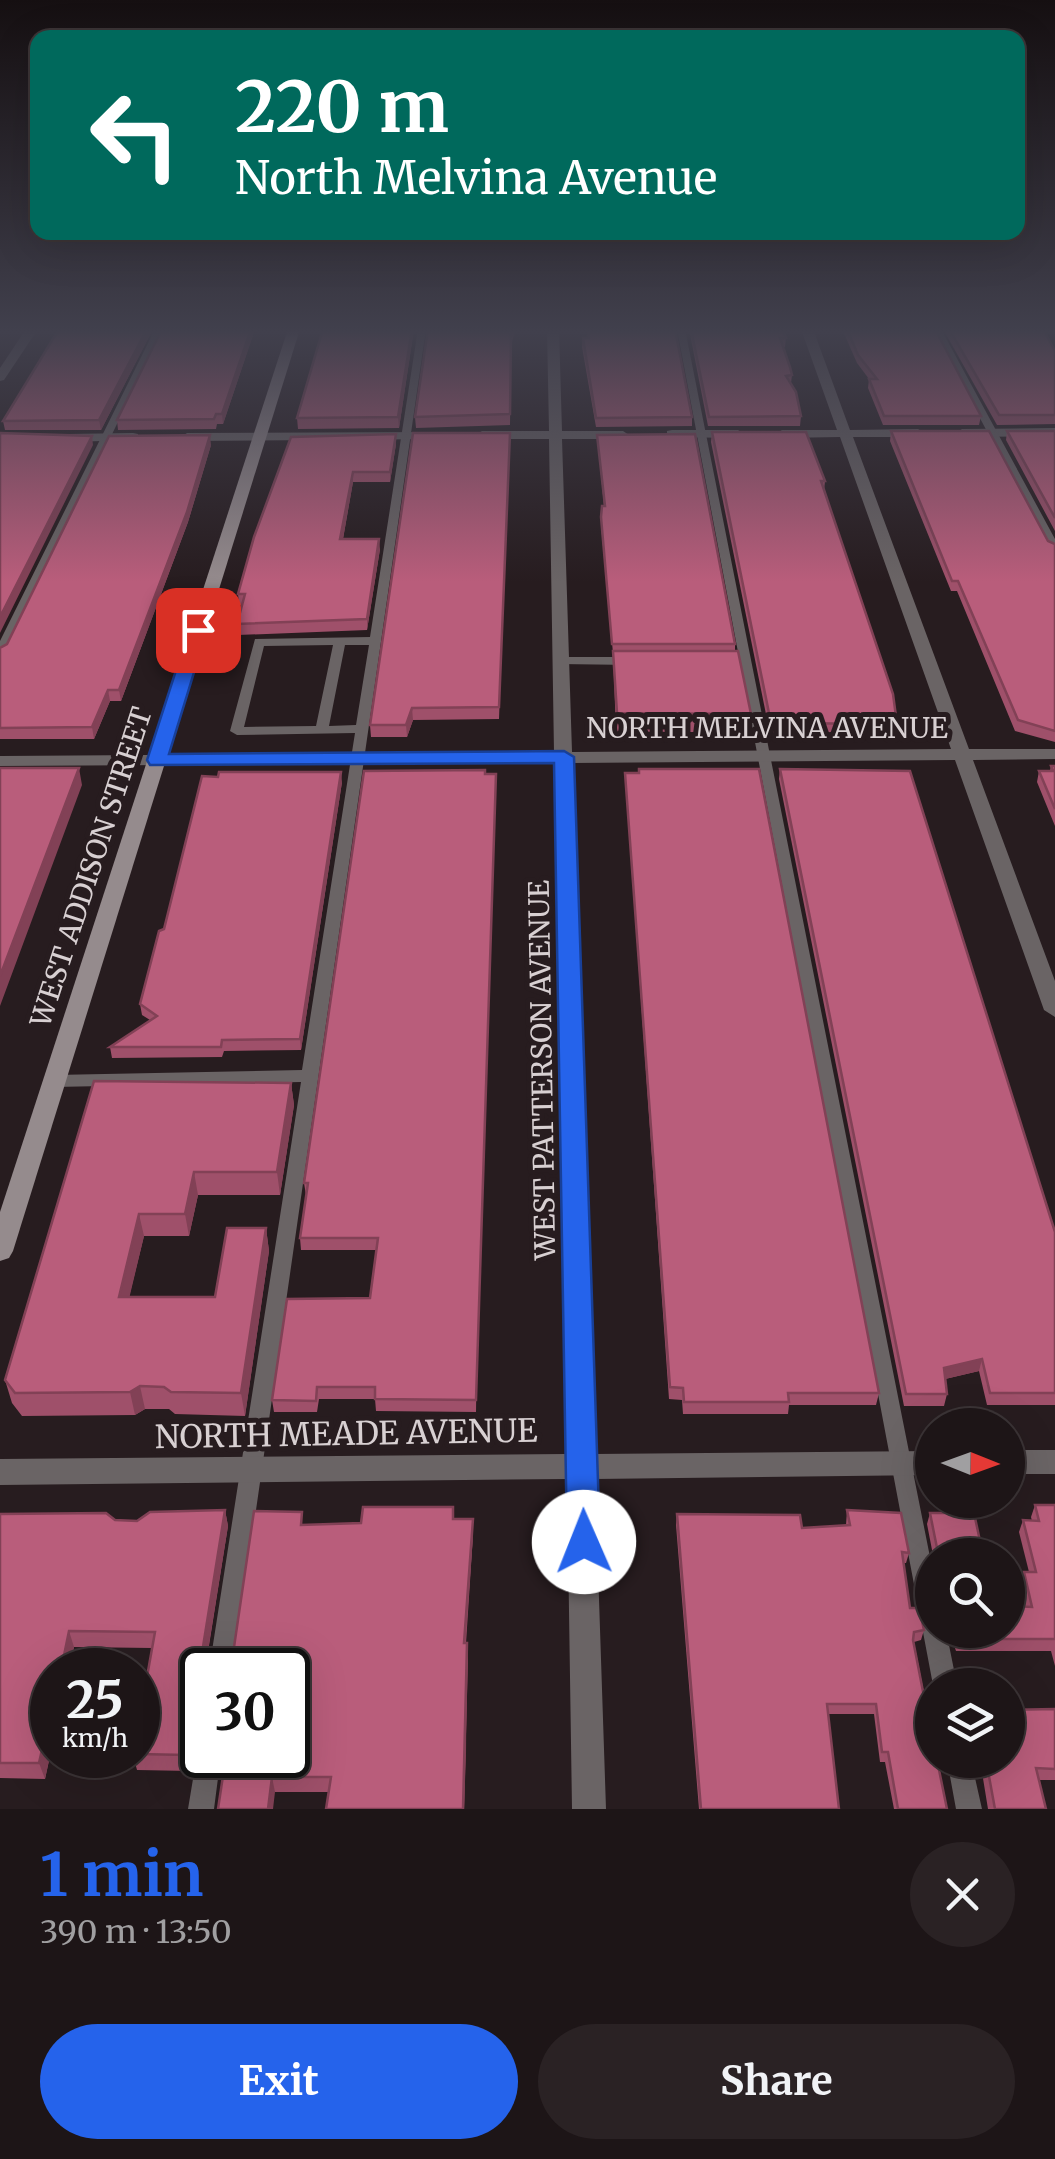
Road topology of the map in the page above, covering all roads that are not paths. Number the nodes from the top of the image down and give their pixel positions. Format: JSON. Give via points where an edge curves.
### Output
{"nodes":[{"id":1,"x":118,"y":413,"type":"edge"},
{"id":2,"x":267,"y":413,"type":"edge"},
{"id":3,"x":409,"y":413,"type":"edge"},
{"id":4,"x":555,"y":413,"type":"edge"},
{"id":5,"x":697,"y":413,"type":"edge"},
{"id":6,"x":838,"y":413,"type":"edge"},
{"id":7,"x":983,"y":413,"type":"edge"},
{"id":8,"x":993,"y":432,"type":"junction"},
{"id":9,"x":1055,"y":432,"type":"edge"},
{"id":10,"x":845,"y":433,"type":"junction"},
{"id":11,"x":647,"y":434,"type":"edge"},
{"id":12,"x":665,"y":434,"type":"edge"},
{"id":13,"x":701,"y":434,"type":"junction"},
{"id":14,"x":755,"y":434,"type":"edge"},
{"id":15,"x":773,"y":434,"type":"edge"},
{"id":16,"x":556,"y":435,"type":"junction"},
{"id":17,"x":260,"y":436,"type":"junction"},
{"id":18,"x":406,"y":436,"type":"junction"},
{"id":19,"x":143,"y":437,"type":"edge"},
{"id":20,"x":162,"y":437,"type":"edge"},
{"id":21,"x":53,"y":438,"type":"edge"},
{"id":22,"x":106,"y":438,"type":"junction"},
{"id":23,"x":1055,"y":549,"type":"edge"},
{"id":24,"x":340,"y":642,"type":"junction"},
{"id":25,"x":376,"y":642,"type":"junction"},
{"id":26,"x":0,"y":653,"type":"edge"},
{"id":27,"x":562,"y":661,"type":"junction"},
{"id":28,"x":654,"y":661,"type":"edge"},
{"id":29,"x":727,"y":661,"type":"edge"},
{"id":30,"x":745,"y":661,"type":"junction"},
{"id":31,"x":362,"y":729,"type":"junction"},
{"id":32,"x":322,"y":730,"type":"junction"},
{"id":33,"x":962,"y":754,"type":"junction"},
{"id":34,"x":1055,"y":754,"type":"edge"},
{"id":35,"x":764,"y":756,"type":"junction"},
{"id":36,"x":564,"y":757,"type":"junction"},
{"id":37,"x":358,"y":759,"type":"junction"},
{"id":38,"x":157,"y":760,"type":"junction"},
{"id":39,"x":0,"y":762,"type":"edge"},
{"id":40,"x":1055,"y":1010,"type":"edge"},
{"id":41,"x":310,"y":1076,"type":"junction"},
{"id":42,"x":54,"y":1081,"type":"junction"},
{"id":43,"x":0,"y":1250,"type":"edge"},
{"id":44,"x":1025,"y":1462,"type":"edge"},
{"id":45,"x":1055,"y":1462,"type":"edge"},
{"id":46,"x":902,"y":1463,"type":"junction"},
{"id":47,"x":915,"y":1463,"type":"edge"},
{"id":48,"x":582,"y":1466,"type":"junction"},
{"id":49,"x":251,"y":1470,"type":"junction"},
{"id":50,"x":0,"y":1472,"type":"edge"},
{"id":51,"x":916,"y":1538,"type":"edge"},
{"id":52,"x":224,"y":1648,"type":"edge"},
{"id":53,"x":205,"y":1778,"type":"edge"},
{"id":54,"x":963,"y":1778,"type":"edge"},
{"id":55,"x":200,"y":1809,"type":"edge"},
{"id":56,"x":590,"y":1809,"type":"edge"},
{"id":57,"x":969,"y":1809,"type":"edge"}],
"edges":[{"from":1,"to":22,"type":"lane"},
{"from":2,"to":17,"type":"street","name":"WEST ADDISON STREET"},
{"from":3,"to":18,"type":"lane"},
{"from":4,"to":16,"type":"street","name":"WEST PATTERSON AVENUE"},
{"from":5,"to":13,"type":"lane"},
{"from":6,"to":10,"type":"street"},
{"from":7,"to":8,"type":"lane"},
{"from":8,"to":9,"type":"street"},
{"from":8,"to":10,"type":"street"},
{"from":8,"to":23,"type":"lane"},
{"from":10,"to":15,"type":"street"},
{"from":10,"to":33,"type":"street"},
{"from":11,"to":16,"type":"street"},
{"from":12,"to":13,"type":"street"},
{"from":13,"to":14,"type":"street"},
{"from":13,"to":30,"type":"lane"},
{"from":16,"to":18,"type":"street"},
{"from":16,"to":27,"type":"street","name":"WEST PATTERSON AVENUE"},
{"from":17,"to":18,"type":"street"},
{"from":17,"to":20,"type":"street"},
{"from":17,"to":38,"type":"street","name":"WEST ADDISON STREET"},
{"from":18,"to":25,"type":"lane"},
{"from":19,"to":22,"type":"street"},
{"from":21,"to":22,"type":"street"},
{"from":22,"to":26,"type":"lane"},
{"from":24,"to":25,"type":"lane"},
{"from":24,"to":32,"type":"lane"},
{"from":24,"to":32,"type":"lane","via":[[259,642],[237,731]]},
{"from":25,"to":31,"type":"lane"},
{"from":27,"to":28,"type":"lane"},
{"from":27,"to":36,"type":"street","name":"WEST PATTERSON AVENUE"},
{"from":29,"to":30,"type":"lane"},
{"from":30,"to":35,"type":"lane"},
{"from":31,"to":32,"type":"lane"},
{"from":31,"to":37,"type":"lane"},
{"from":33,"to":34,"type":"street","name":"NORTH MELVINA AVENUE"},
{"from":33,"to":35,"type":"street","name":"NORTH MELVINA AVENUE"},
{"from":33,"to":40,"type":"street"},
{"from":35,"to":36,"type":"street","name":"NORTH MELVINA AVENUE"},
{"from":35,"to":46,"type":"lane"},
{"from":36,"to":37,"type":"street","name":"NORTH MELVINA AVENUE"},
{"from":36,"to":48,"type":"street","name":"WEST PATTERSON AVENUE"},
{"from":37,"to":38,"type":"street","name":"NORTH MELVINA AVENUE"},
{"from":37,"to":41,"type":"lane"},
{"from":38,"to":39,"type":"street","name":"NORTH MELVINA AVENUE"},
{"from":38,"to":42,"type":"street","name":"WEST ADDISON STREET"},
{"from":41,"to":42,"type":"lane"},
{"from":41,"to":49,"type":"lane"},
{"from":42,"to":43,"type":"street","name":"WEST ADDISON STREET"},
{"from":44,"to":45,"type":"street"},
{"from":46,"to":47,"type":"street","name":"NORTH MEADE AVENUE"},
{"from":46,"to":48,"type":"street","name":"NORTH MEADE AVENUE"},
{"from":46,"to":51,"type":"lane"},
{"from":48,"to":49,"type":"street","name":"NORTH MEADE AVENUE"},
{"from":48,"to":56,"type":"street","name":"WEST PATTERSON AVENUE"},
{"from":49,"to":50,"type":"street","name":"NORTH MEADE AVENUE"},
{"from":49,"to":52,"type":"lane"},
{"from":53,"to":55,"type":"lane"},
{"from":54,"to":57,"type":"lane"}]}
